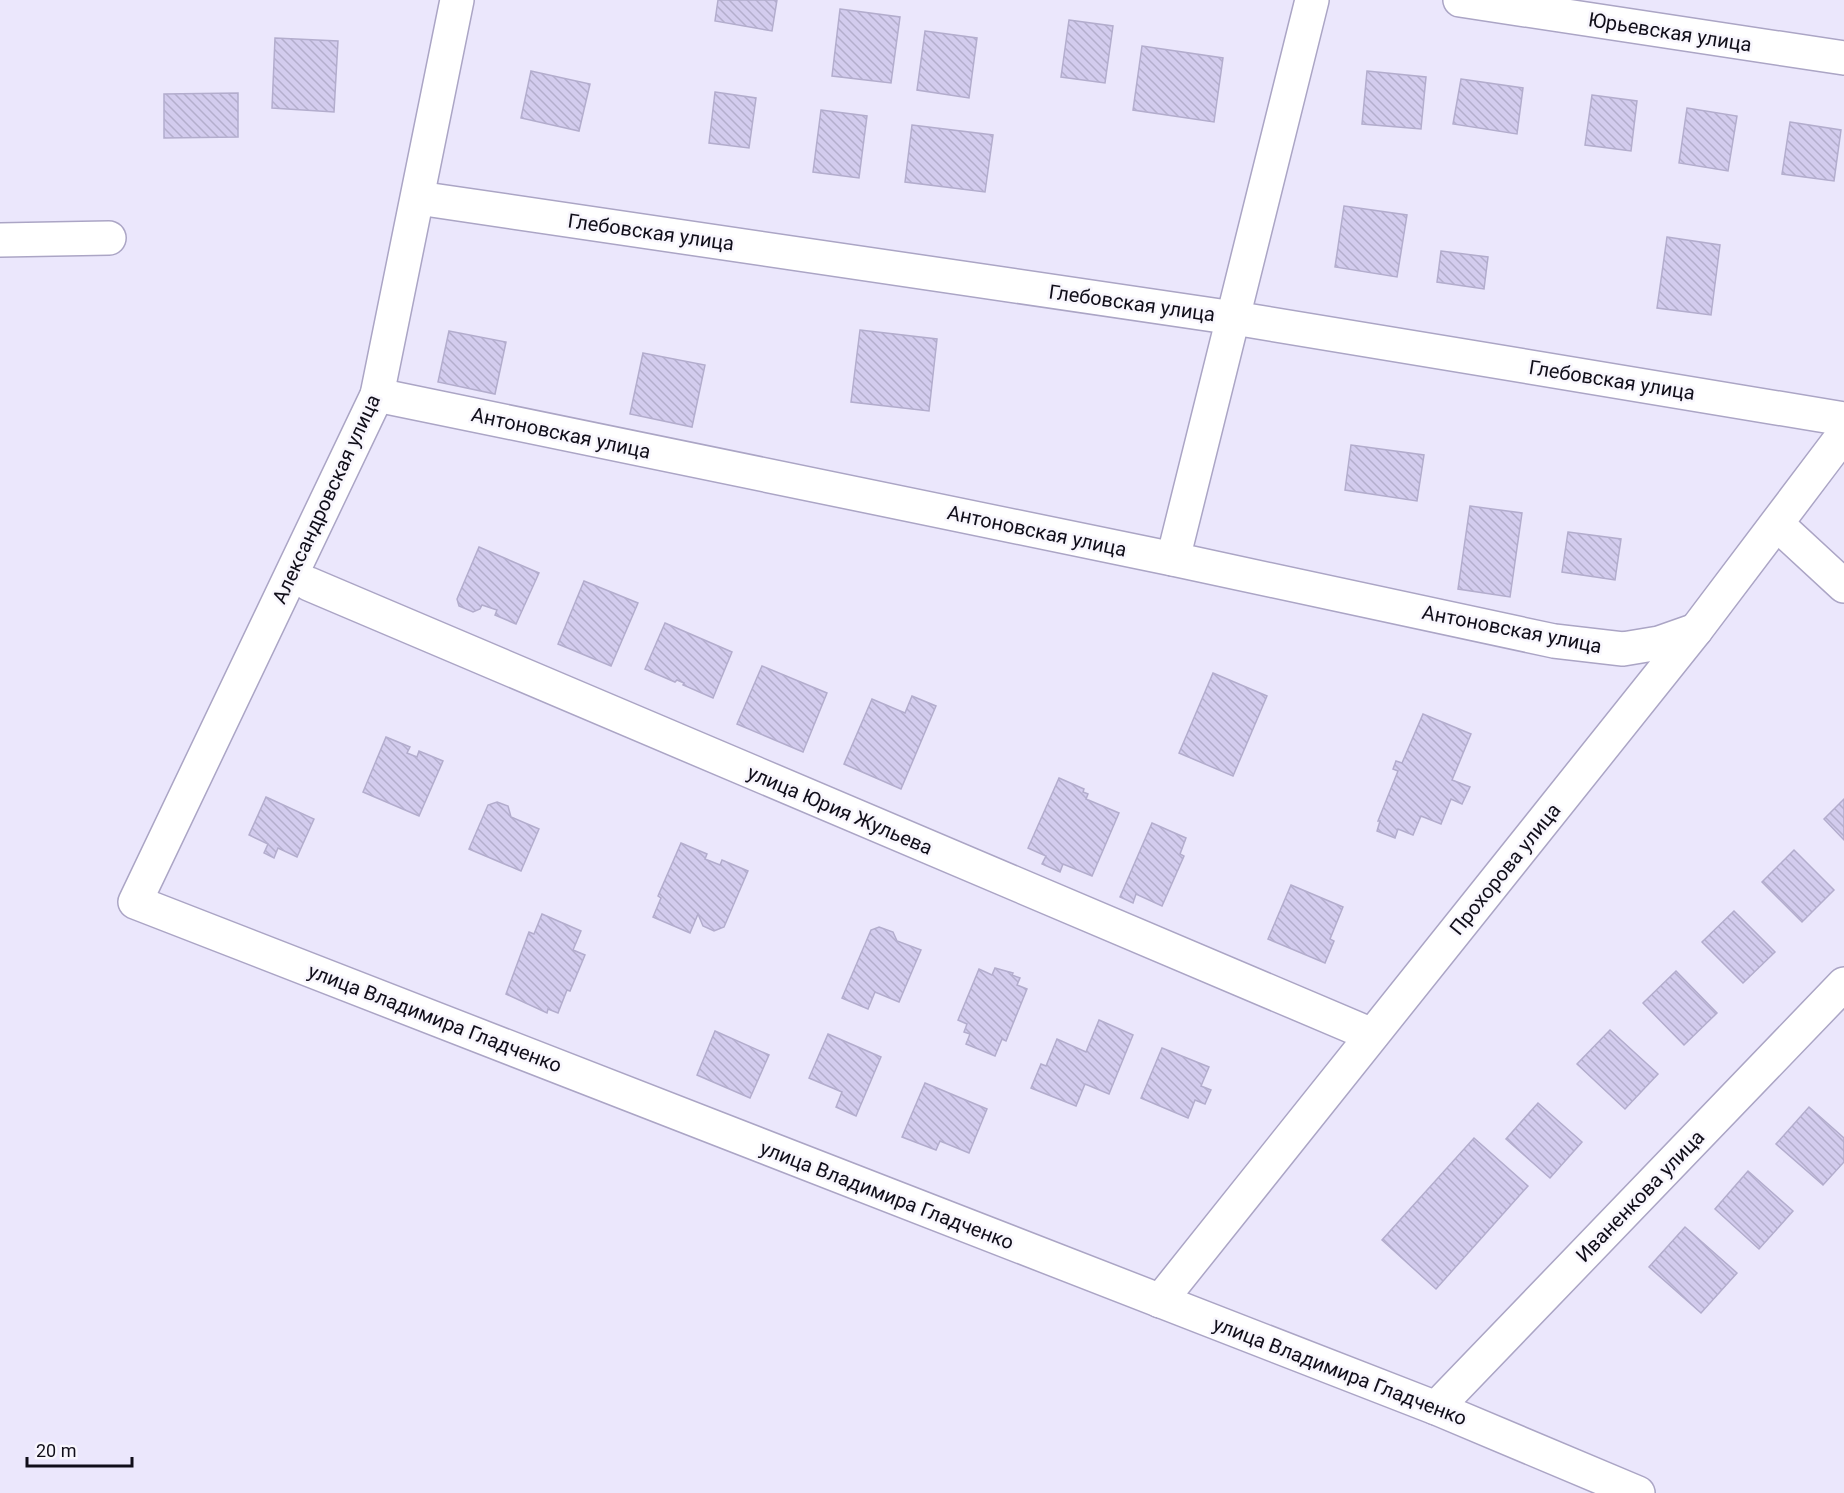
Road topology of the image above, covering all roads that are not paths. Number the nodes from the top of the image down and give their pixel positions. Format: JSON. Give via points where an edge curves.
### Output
{"nodes":[{"id":1,"x":457,"y":0,"type":"edge"},
{"id":2,"x":1312,"y":0,"type":"edge"},
{"id":3,"x":1460,"y":0,"type":"edge"},
{"id":4,"x":1844,"y":58,"type":"edge"},
{"id":5,"x":418,"y":198,"type":"junction"},
{"id":6,"x":109,"y":238,"type":"dead end"},
{"id":7,"x":0,"y":240,"type":"edge"},
{"id":8,"x":1234,"y":318,"type":"junction"},
{"id":9,"x":377,"y":395,"type":"junction"},
{"id":10,"x":1844,"y":419,"type":"edge"},
{"id":11,"x":1844,"y":434,"type":"edge"},
{"id":12,"x":1777,"y":524,"type":"junction"},
{"id":13,"x":1173,"y":559,"type":"junction"},
{"id":14,"x":309,"y":584,"type":"dead end"},
{"id":15,"x":1844,"y":586,"type":"edge"},
{"id":16,"x":1696,"y":630,"type":"junction"},
{"id":17,"x":135,"y":902,"type":"joint"},
{"id":18,"x":1844,"y":984,"type":"edge"},
{"id":19,"x":1372,"y":1035,"type":"junction"},
{"id":20,"x":1160,"y":1301,"type":"junction"},
{"id":21,"x":1436,"y":1408,"type":"junction"},
{"id":22,"x":1638,"y":1493,"type":"edge"}],
"edges":[{"from":1,"to":5,"type":"street","name":"Александровская улица"},
{"from":2,"to":8,"type":"street"},
{"from":3,"to":4,"type":"street","name":"Юрьевская улица"},
{"from":5,"to":8,"type":"street","name":"Глебовская улица"},
{"from":5,"to":9,"type":"street","name":"Александровская улица"},
{"from":6,"to":7,"type":"street"},
{"from":8,"to":10,"type":"street","name":"Глебовская улица"},
{"from":8,"to":13,"type":"street"},
{"from":9,"to":13,"type":"street","name":"Антоновская улица"},
{"from":9,"to":17,"type":"street","name":"Александровская улица"},
{"from":11,"to":12,"type":"street","name":"Прохорова улица"},
{"from":12,"to":15,"type":"street"},
{"from":12,"to":16,"type":"street","name":"Прохорова улица"},
{"from":13,"to":16,"type":"street","name":"Антоновская улица","via":[[1554,641],[1623,649],[1659,643]]},
{"from":14,"to":19,"type":"street","name":"улица Юрия Жульева"},
{"from":16,"to":19,"type":"street","name":"Прохорова улица"},
{"from":17,"to":20,"type":"street","name":"улица Владимира Гладченко"},
{"from":18,"to":21,"type":"street","name":"Иваненкова улица"},
{"from":19,"to":20,"type":"street","name":"Прохорова улица"},
{"from":20,"to":21,"type":"street","name":"улица Владимира Гладченко"},
{"from":21,"to":22,"type":"street","name":"улица Владимира Гладченко"}]}
